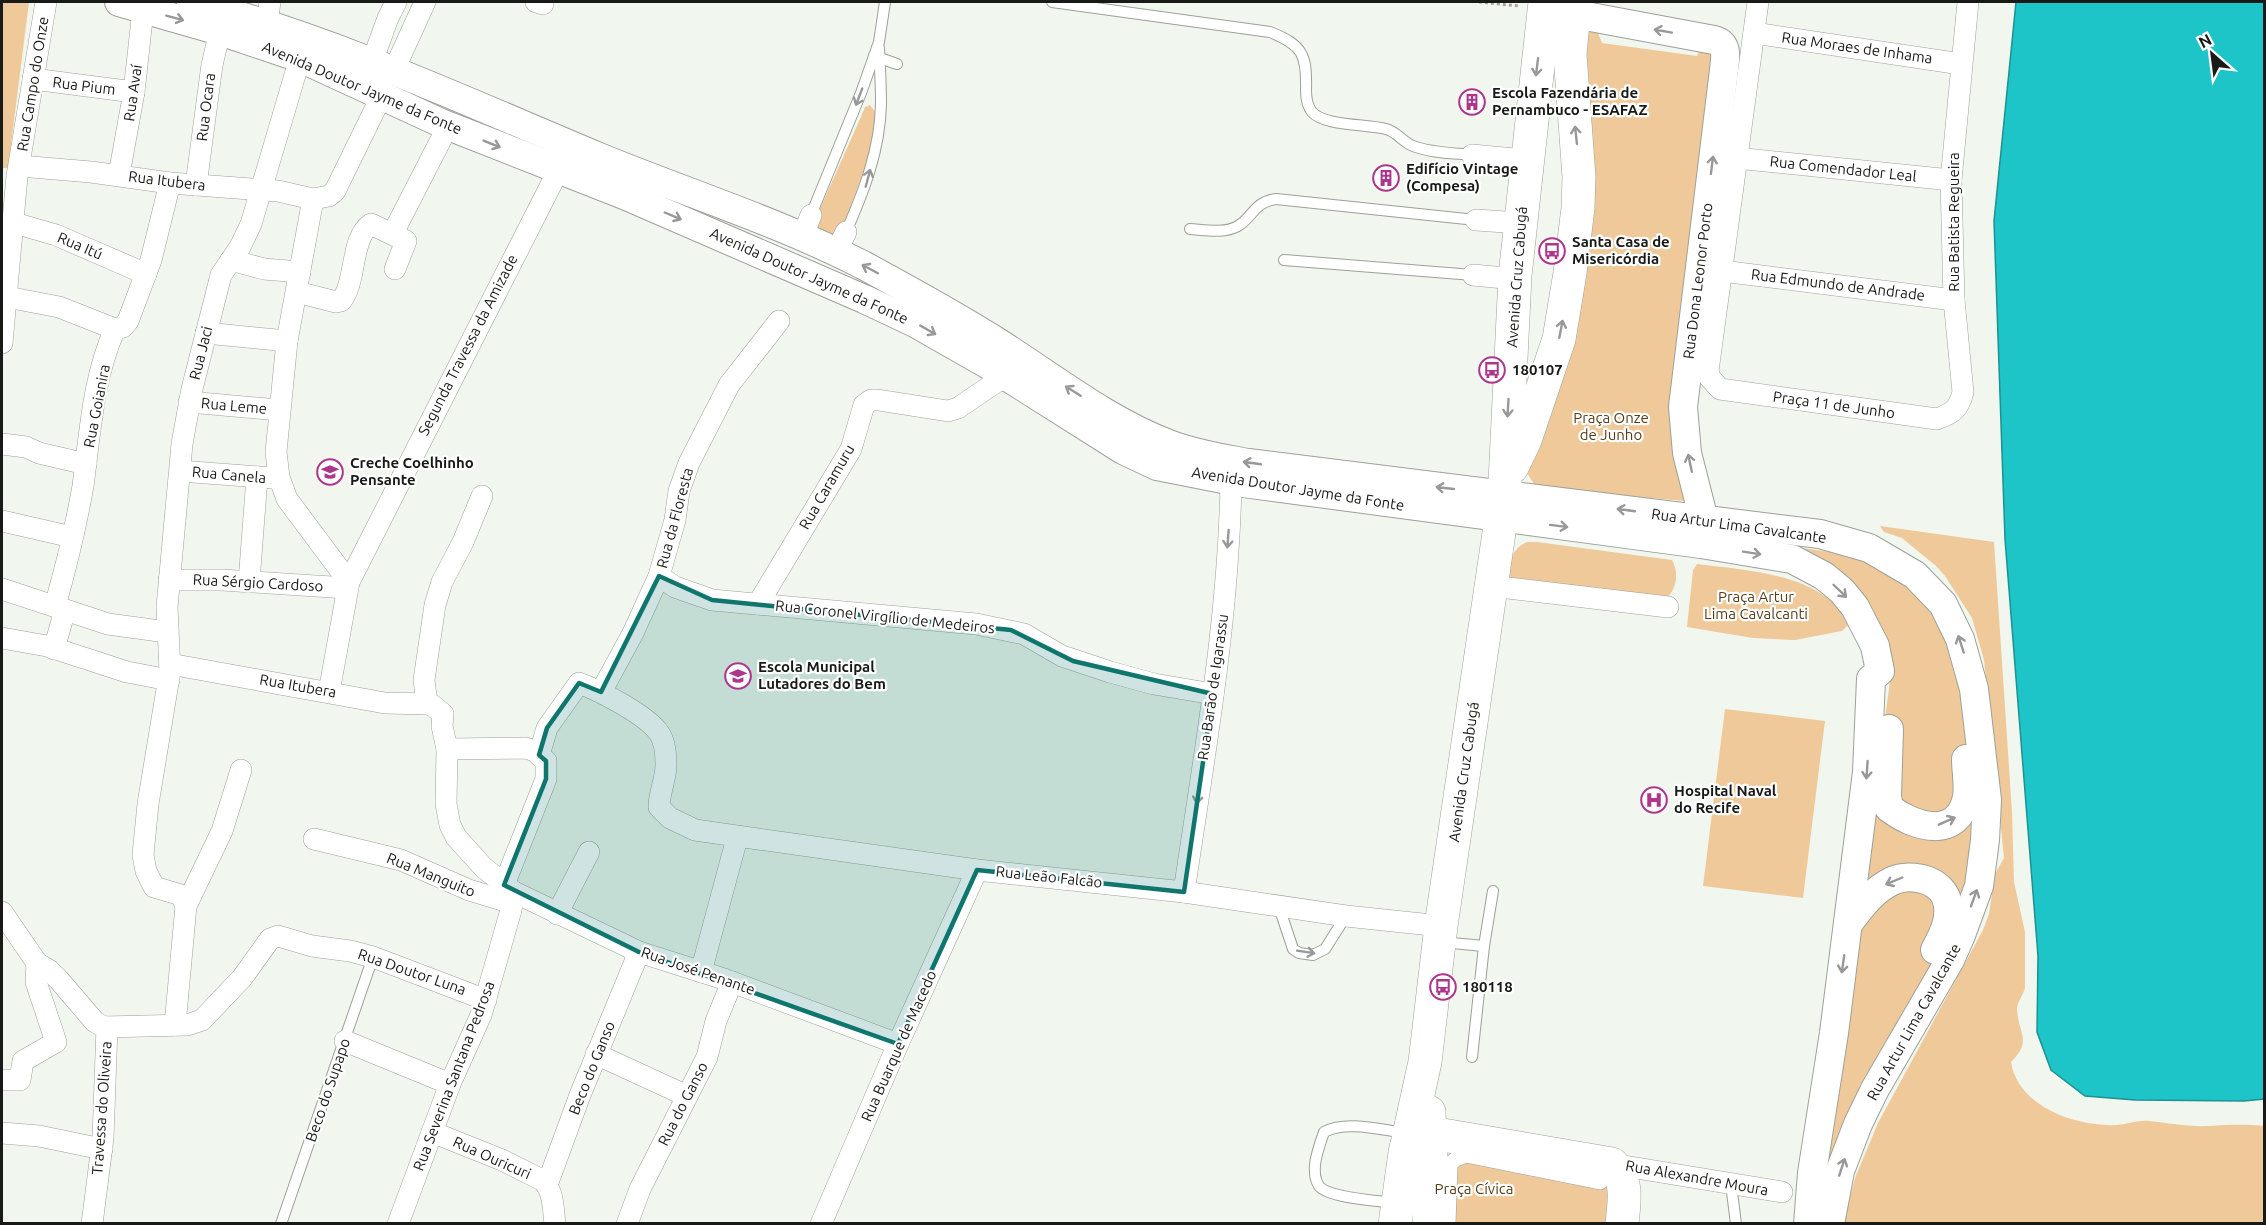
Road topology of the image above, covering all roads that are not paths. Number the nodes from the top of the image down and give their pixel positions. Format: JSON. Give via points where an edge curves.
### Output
{"nodes":[{"id":1,"x":46,"y":2,"type":"edge"},
{"id":2,"x":191,"y":2,"type":"edge"},
{"id":3,"x":396,"y":2,"type":"edge"},
{"id":4,"x":425,"y":2,"type":"edge"},
{"id":5,"x":885,"y":2,"type":"edge"},
{"id":6,"x":1052,"y":2,"type":"edge"},
{"id":7,"x":1758,"y":2,"type":"edge"},
{"id":8,"x":1968,"y":2,"type":"edge"},
{"id":9,"x":131,"y":6,"type":"edge"},
{"id":10,"x":1559,"y":7,"type":"edge"},
{"id":11,"x":268,"y":12,"type":"edge"},
{"id":12,"x":220,"y":31,"type":"junction"},
{"id":13,"x":1754,"y":33,"type":"junction"},
{"id":14,"x":876,"y":56,"type":"junction"},
{"id":15,"x":300,"y":58,"type":"junction"},
{"id":16,"x":897,"y":64,"type":"dead end"},
{"id":17,"x":1961,"y":64,"type":"junction"},
{"id":18,"x":383,"y":76,"type":"junction"},
{"id":19,"x":33,"y":79,"type":"junction"},
{"id":20,"x":134,"y":92,"type":"junction"},
{"id":21,"x":439,"y":122,"type":"junction"},
{"id":22,"x":1472,"y":155,"type":"joint"},
{"id":23,"x":602,"y":158,"type":"junction"},
{"id":24,"x":1736,"y":158,"type":"junction"},
{"id":25,"x":1526,"y":160,"type":"junction"},
{"id":26,"x":558,"y":171,"type":"junction"},
{"id":27,"x":13,"y":172,"type":"edge"},
{"id":28,"x":119,"y":175,"type":"junction"},
{"id":29,"x":1951,"y":180,"type":"junction"},
{"id":30,"x":170,"y":183,"type":"junction"},
{"id":31,"x":196,"y":185,"type":"junction"},
{"id":32,"x":261,"y":190,"type":"junction"},
{"id":33,"x":313,"y":199,"type":"junction"},
{"id":34,"x":1476,"y":220,"type":"joint"},
{"id":35,"x":11,"y":222,"type":"junction"},
{"id":36,"x":1520,"y":224,"type":"junction"},
{"id":37,"x":775,"y":227,"type":"junction"},
{"id":38,"x":806,"y":227,"type":"junction"},
{"id":39,"x":1190,"y":229,"type":"dead end"},
{"id":40,"x":393,"y":233,"type":"junction"},
{"id":41,"x":841,"y":242,"type":"junction"},
{"id":42,"x":747,"y":247,"type":"junction"},
{"id":43,"x":231,"y":260,"type":"junction"},
{"id":44,"x":1284,"y":260,"type":"dead end"},
{"id":45,"x":395,"y":269,"type":"dead end"},
{"id":46,"x":1722,"y":271,"type":"junction"},
{"id":47,"x":146,"y":274,"type":"junction"},
{"id":48,"x":1473,"y":274,"type":"joint"},
{"id":49,"x":1515,"y":279,"type":"junction"},
{"id":50,"x":298,"y":282,"type":"junction"},
{"id":51,"x":7,"y":297,"type":"junction"},
{"id":52,"x":1954,"y":300,"type":"junction"},
{"id":53,"x":779,"y":321,"type":"dead end"},
{"id":54,"x":115,"y":329,"type":"junction"},
{"id":55,"x":206,"y":333,"type":"junction"},
{"id":56,"x":287,"y":341,"type":"junction"},
{"id":57,"x":2,"y":343,"type":"edge"},
{"id":58,"x":1005,"y":376,"type":"junction"},
{"id":59,"x":1710,"y":378,"type":"joint"},
{"id":60,"x":189,"y":402,"type":"junction"},
{"id":61,"x":1959,"y":406,"type":"joint"},
{"id":62,"x":279,"y":411,"type":"junction"},
{"id":63,"x":2,"y":444,"type":"edge"},
{"id":64,"x":86,"y":464,"type":"junction"},
{"id":65,"x":180,"y":471,"type":"junction"},
{"id":66,"x":257,"y":477,"type":"junction"},
{"id":67,"x":279,"y":477,"type":"junction"},
{"id":68,"x":1231,"y":480,"type":"junction"},
{"id":69,"x":482,"y":496,"type":"dead end"},
{"id":70,"x":1503,"y":498,"type":"junction"},
{"id":71,"x":1704,"y":519,"type":"junction"},
{"id":72,"x":2,"y":521,"type":"edge"},
{"id":73,"x":72,"y":537,"type":"junction"},
{"id":74,"x":659,"y":576,"type":"junction"},
{"id":75,"x":169,"y":580,"type":"junction"},
{"id":76,"x":249,"y":582,"type":"junction"},
{"id":77,"x":348,"y":585,"type":"junction"},
{"id":78,"x":1491,"y":585,"type":"junction"},
{"id":79,"x":2,"y":589,"type":"edge"},
{"id":80,"x":758,"y":604,"type":"junction"},
{"id":81,"x":1668,"y":607,"type":"dead end"},
{"id":82,"x":60,"y":608,"type":"junction"},
{"id":83,"x":167,"y":632,"type":"junction"},
{"id":84,"x":2,"y":638,"type":"edge"},
{"id":85,"x":54,"y":649,"type":"junction"},
{"id":86,"x":1880,"y":671,"type":"junction"},
{"id":87,"x":169,"y":672,"type":"junction"},
{"id":88,"x":1974,"y":689,"type":"junction"},
{"id":89,"x":329,"y":692,"type":"junction"},
{"id":90,"x":601,"y":692,"type":"junction"},
{"id":91,"x":1213,"y":694,"type":"junction"},
{"id":92,"x":427,"y":704,"type":"junction"},
{"id":93,"x":447,"y":749,"type":"junction"},
{"id":94,"x":530,"y":751,"type":"junction"},
{"id":95,"x":241,"y":770,"type":"dead end"},
{"id":96,"x":737,"y":838,"type":"junction"},
{"id":97,"x":314,"y":839,"type":"dead end"},
{"id":98,"x":589,"y":852,"type":"dead end"},
{"id":99,"x":977,"y":870,"type":"junction"},
{"id":100,"x":1493,"y":891,"type":"dead end"},
{"id":101,"x":1184,"y":892,"type":"junction"},
{"id":102,"x":510,"y":894,"type":"junction"},
{"id":103,"x":186,"y":906,"type":"junction"},
{"id":104,"x":1279,"y":907,"type":"junction"},
{"id":105,"x":2,"y":912,"type":"edge"},
{"id":106,"x":557,"y":914,"type":"junction"},
{"id":107,"x":1346,"y":916,"type":"junction"},
{"id":108,"x":1848,"y":924,"type":"junction"},
{"id":109,"x":1440,"y":934,"type":"junction"},
{"id":110,"x":1484,"y":946,"type":"junction"},
{"id":111,"x":639,"y":952,"type":"junction"},
{"id":112,"x":373,"y":957,"type":"junction"},
{"id":113,"x":37,"y":963,"type":"junction"},
{"id":114,"x":701,"y":972,"type":"junction"},
{"id":115,"x":732,"y":982,"type":"junction"},
{"id":116,"x":486,"y":1000,"type":"junction"},
{"id":117,"x":175,"y":1025,"type":"junction"},
{"id":118,"x":107,"y":1027,"type":"junction"},
{"id":119,"x":345,"y":1041,"type":"junction"},
{"id":120,"x":898,"y":1044,"type":"junction"},
{"id":121,"x":596,"y":1054,"type":"junction"},
{"id":122,"x":1472,"y":1057,"type":"dead end"},
{"id":123,"x":2,"y":1080,"type":"edge"},
{"id":124,"x":450,"y":1084,"type":"junction"},
{"id":125,"x":687,"y":1096,"type":"junction"},
{"id":126,"x":1858,"y":1124,"type":"junction"},
{"id":127,"x":432,"y":1132,"type":"junction"},
{"id":128,"x":2,"y":1133,"type":"edge"},
{"id":129,"x":1415,"y":1140,"type":"junction"},
{"id":130,"x":102,"y":1149,"type":"junction"},
{"id":131,"x":1606,"y":1173,"type":"junction"},
{"id":132,"x":1731,"y":1184,"type":"junction"},
{"id":133,"x":548,"y":1185,"type":"junction"},
{"id":134,"x":1782,"y":1192,"type":"dead end"},
{"id":135,"x":1401,"y":1217,"type":"edge"},
{"id":136,"x":92,"y":1224,"type":"edge"},
{"id":137,"x":281,"y":1224,"type":"edge"},
{"id":138,"x":398,"y":1224,"type":"edge"},
{"id":139,"x":555,"y":1224,"type":"edge"},
{"id":140,"x":627,"y":1224,"type":"edge"},
{"id":141,"x":821,"y":1224,"type":"edge"},
{"id":142,"x":1430,"y":1224,"type":"edge"},
{"id":143,"x":1448,"y":1224,"type":"edge"},
{"id":144,"x":1622,"y":1224,"type":"edge"},
{"id":145,"x":1736,"y":1224,"type":"edge"},
{"id":146,"x":1808,"y":1224,"type":"edge"},
{"id":147,"x":1830,"y":1224,"type":"edge"}],
"edges":[{"from":1,"to":19,"type":"street","name":"Rua Campo do Onze"},
{"from":2,"to":11,"type":"main road","name":"Avenida Doutor Jayme da Fonte"},
{"from":3,"to":18,"type":"street","via":[[388,18]]},
{"from":4,"to":18,"type":"street"},
{"from":5,"to":14,"type":"lane"},
{"from":6,"to":22,"type":"lane","via":[[1270,32],[1286,38],[1301,51],[1307,70],[1308,106],[1316,116],[1386,129],[1425,150]]},
{"from":7,"to":13,"type":"street","name":"Rua Dona Leonor Porto"},
{"from":8,"to":17,"type":"street","name":"Rua Batista Regueira"},
{"from":9,"to":12,"type":"main road","name":"Avenida Doutor Jayme da Fonte","one_way":true},
{"from":9,"to":20,"type":"street","name":"Rua Avaí"},
{"from":10,"to":25,"type":"main road","name":"Avenida Cruz Cabugá","one_way":true},
{"from":70,"to":10,"type":"main road","name":"Avenida Cruz Cabugá","one_way":true,"via":[[1559,339],[1578,208],[1570,54]]},
{"from":71,"to":10,"type":"main road","name":"Rua Dona Leonor Porto","one_way":true,"via":[[1688,453],[1683,407],[1725,47],[1721,42]]},
{"from":11,"to":18,"type":"main road","name":"Avenida Doutor Jayme da Fonte"},
{"from":12,"to":15,"type":"main road","name":"Avenida Doutor Jayme da Fonte"},
{"from":12,"to":31,"type":"street","name":"Rua Ocara"},
{"from":13,"to":17,"type":"street","name":"Rua Moraes de Inhama"},
{"from":13,"to":24,"type":"street","name":"Rua Dona Leonor Porto"},
{"from":14,"to":16,"type":"lane"},
{"from":14,"to":38,"type":"lane","one_way":true},
{"from":41,"to":14,"type":"lane","one_way":true,"via":[[866,187],[876,146],[881,105]]},
{"from":15,"to":18,"type":"main road","name":"Avenida Doutor Jayme da Fonte"},
{"from":15,"to":32,"type":"street","name":"Rua Jaci"},
{"from":17,"to":29,"type":"street","name":"Rua Batista Regueira"},
{"from":18,"to":21,"type":"main road","name":"Avenida Doutor Jayme da Fonte"},
{"from":18,"to":23,"type":"main road","name":"Avenida Doutor Jayme da Fonte"},
{"from":18,"to":33,"type":"street","via":[[335,190],[329,196]]},
{"from":19,"to":20,"type":"street","name":"Rua Pium"},
{"from":19,"to":27,"type":"street","name":"Rua Campo do Onze"},
{"from":20,"to":28,"type":"street","name":"Rua Avaí"},
{"from":21,"to":23,"type":"main road","via":[[437,106],[448,103],[584,160]]},
{"from":21,"to":26,"type":"main road","name":"Avenida Doutor Jayme da Fonte","one_way":true},
{"from":21,"to":40,"type":"street"},
{"from":22,"to":25,"type":"street"},
{"from":23,"to":37,"type":"main road","name":"Avenida Doutor Jayme da Fonte"},
{"from":24,"to":29,"type":"street","name":"Rua Comendador Leal"},
{"from":24,"to":46,"type":"street","name":"Rua Dona Leonor Porto"},
{"from":25,"to":36,"type":"main road","name":"Avenida Cruz Cabugá"},
{"from":26,"to":42,"type":"main road","name":"Avenida Doutor Jayme da Fonte","one_way":true},
{"from":26,"to":77,"type":"street","name":"Segunda Travessa da Amizade"},
{"from":27,"to":28,"type":"street","name":"Rua Itubera"},
{"from":27,"to":35,"type":"street","name":"Rua Campo do Onze"},
{"from":28,"to":30,"type":"street","name":"Rua Itubera"},
{"from":29,"to":52,"type":"street","name":"Rua Batista Regueira"},
{"from":30,"to":31,"type":"street","name":"Rua Itubera"},
{"from":30,"to":47,"type":"street","name":"Rua Goianira"},
{"from":31,"to":32,"type":"street","name":"Rua Itubera"},
{"from":32,"to":33,"type":"street","name":"Rua Itubera"},
{"from":32,"to":43,"type":"street","name":"Rua Jaci","via":[[251,224]]},
{"from":33,"to":50,"type":"street"},
{"from":34,"to":36,"type":"street"},
{"from":34,"to":39,"type":"lane","via":[[1276,199],[1260,204],[1232,229]]},
{"from":35,"to":47,"type":"street","name":"Rua Itú","via":[[56,235]]},
{"from":35,"to":51,"type":"street","name":"Rua Campo do Onze"},
{"from":36,"to":49,"type":"main road","name":"Avenida Cruz Cabugá"},
{"from":37,"to":38,"type":"main road","name":"Avenida Doutor Jayme da Fonte"},
{"from":37,"to":42,"type":"main road","via":[[765,239]]},
{"from":38,"to":41,"type":"main road","name":"Avenida Doutor Jayme da Fonte"},
{"from":40,"to":45,"type":"street","via":[[406,241]]},
{"from":40,"to":50,"type":"street","via":[[371,224],[365,229],[341,301]]},
{"from":70,"to":41,"type":"main road","name":"Avenida Doutor Jayme da Fonte","one_way":true,"via":[[1248,463],[1169,444],[1100,408]]},
{"from":42,"to":58,"type":"main road","name":"Avenida Doutor Jayme da Fonte","one_way":true,"via":[[915,323]]},
{"from":43,"to":50,"type":"street"},
{"from":43,"to":55,"type":"street","name":"Rua Jaci","via":[[221,275]]},
{"from":44,"to":48,"type":"lane"},
{"from":46,"to":52,"type":"street","name":"Rua Edmundo de Andrade"},
{"from":46,"to":59,"type":"street","name":"Rua Dona Leonor Porto"},
{"from":47,"to":54,"type":"street","name":"Rua Goianira","via":[[128,321]]},
{"from":48,"to":49,"type":"street"},
{"from":49,"to":70,"type":"main road","name":"Avenida Cruz Cabugá","one_way":true},
{"from":50,"to":56,"type":"street"},
{"from":51,"to":54,"type":"street","via":[[59,307]]},
{"from":51,"to":57,"type":"street","name":"Rua Campo do Onze"},
{"from":52,"to":61,"type":"street","name":"Rua Batista Regueira","via":[[1963,392]]},
{"from":53,"to":74,"type":"street","name":"Rua da Floresta","via":[[729,385],[689,463]]},
{"from":54,"to":64,"type":"street","name":"Rua Goianira","via":[[99,377]]},
{"from":55,"to":56,"type":"street"},
{"from":55,"to":60,"type":"street","name":"Rua Jaci"},
{"from":56,"to":62,"type":"street"},
{"from":58,"to":68,"type":"main road","name":"Avenida Doutor Jayme da Fonte","via":[[1123,450],[1157,466]]},
{"from":58,"to":80,"type":"street","name":"Rua Caramuru","via":[[948,411],[878,400],[864,405],[851,449]]},
{"from":59,"to":61,"type":"street","name":"Praça 11 de Junho","via":[[1720,389],[1937,419]]},
{"from":60,"to":62,"type":"street","name":"Rua Leme"},
{"from":60,"to":65,"type":"street","name":"Rua Jaci"},
{"from":62,"to":67,"type":"street"},
{"from":63,"to":64,"type":"street"},
{"from":64,"to":73,"type":"street","name":"Rua Goianira"},
{"from":65,"to":66,"type":"street","name":"Rua Canela"},
{"from":65,"to":75,"type":"street","name":"Rua Jaci"},
{"from":66,"to":67,"type":"street","name":"Rua Canela"},
{"from":66,"to":76,"type":"street"},
{"from":67,"to":77,"type":"street","via":[[290,505]]},
{"from":68,"to":70,"type":"main road","name":"Avenida Doutor Jayme da Fonte"},
{"from":68,"to":91,"type":"street","name":"Rua Barão de Igarassu","one_way":true,"via":[[1224,606]]},
{"from":69,"to":92,"type":"street","via":[[436,598],[424,680]]},
{"from":71,"to":70,"type":"main road","name":"Rua Artur Lima Cavalcante","one_way":true},
{"from":70,"to":78,"type":"main road","name":"Avenida Cruz Cabugá"},
{"from":70,"to":86,"type":"main road","name":"Rua Artur Lima Cavalcante","one_way":true,"via":[[1701,544],[1792,559],[1824,576],[1855,607],[1875,646]]},
{"from":88,"to":71,"type":"main road","name":"Rua Artur Lima Cavalcante","one_way":true,"via":[[1960,639],[1943,604],[1915,575],[1869,548],[1820,534]]},
{"from":72,"to":73,"type":"street"},
{"from":73,"to":82,"type":"street","name":"Rua Goianira"},
{"from":74,"to":80,"type":"street","name":"Rua Coronel Virgílio de Medeiros","via":[[675,587],[712,600]]},
{"from":74,"to":90,"type":"street","name":"Rua da Floresta"},
{"from":75,"to":76,"type":"street","name":"Rua Sérgio Cardoso"},
{"from":75,"to":83,"type":"street","name":"Rua Jaci"},
{"from":76,"to":77,"type":"street","name":"Rua Sérgio Cardoso"},
{"from":77,"to":89,"type":"street","name":"Segunda Travessa da Amizade"},
{"from":78,"to":81,"type":"street"},
{"from":78,"to":109,"type":"main road","name":"Avenida Cruz Cabugá"},
{"from":79,"to":82,"type":"street"},
{"from":80,"to":91,"type":"street","name":"Rua Coronel Virgílio de Medeiros","via":[[1011,630],[1073,661],[1154,684]]},
{"from":82,"to":83,"type":"street","via":[[108,624]]},
{"from":82,"to":85,"type":"street","name":"Rua Goianira"},
{"from":83,"to":87,"type":"street","name":"Rua Jaci"},
{"from":84,"to":85,"type":"street","name":"Rua Itubera"},
{"from":85,"to":87,"type":"street","name":"Rua Itubera","via":[[127,672]]},
{"from":86,"to":88,"type":"main road","name":"Rua Artur Lima Cavalcante","one_way":true,"via":[[1890,681],[1889,808],[1916,824],[1932,827],[1950,822],[1961,813],[1967,796],[1965,709]]},
{"from":86,"to":108,"type":"main road","one_way":true,"via":[[1871,680],[1867,772]]},
{"from":87,"to":89,"type":"street","name":"Rua Itubera"},
{"from":87,"to":103,"type":"street","name":"Rua Jaci","via":[[143,855],[154,888],[181,895]]},
{"from":126,"to":88,"type":"main road","name":"Rua Artur Lima Cavalcante","one_way":true,"via":[[1950,960],[1979,886],[1987,800]]},
{"from":89,"to":92,"type":"street","name":"Rua Itubera","via":[[385,703]]},
{"from":90,"to":94,"type":"street","via":[[579,683]]},
{"from":90,"to":96,"type":"street","name":"Rua Leão Falcão","via":[[660,734],[666,754],[659,803],[662,810],[695,830]]},
{"from":91,"to":101,"type":"street","name":"Rua Barão de Igarassu","one_way":true},
{"from":92,"to":93,"type":"street","via":[[443,714]]},
{"from":93,"to":94,"type":"street"},
{"from":93,"to":102,"type":"street","via":[[446,804],[450,825],[456,837]]},
{"from":94,"to":102,"type":"street","name":"Rua Severina Santana Pedrosa","via":[[546,761],[546,779]]},
{"from":95,"to":103,"type":"street","via":[[222,831]]},
{"from":96,"to":99,"type":"street","name":"Rua Leão Falcão"},
{"from":96,"to":114,"type":"street"},
{"from":97,"to":102,"type":"street","name":"Rua Manguito","via":[[401,860],[478,894]]},
{"from":98,"to":106,"type":"street"},
{"from":99,"to":101,"type":"street","name":"Rua Leão Falcão"},
{"from":99,"to":120,"type":"street","name":"Rua Buarque de Macedo"},
{"from":100,"to":110,"type":"lane"},
{"from":101,"to":104,"type":"street","name":"Rua Leão Falcão"},
{"from":102,"to":106,"type":"street","name":"Rua José Penante"},
{"from":102,"to":116,"type":"street","name":"Rua Severina Santana Pedrosa"},
{"from":103,"to":117,"type":"street"},
{"from":104,"to":107,"type":"street","name":"Rua Leão Falcão"},
{"from":104,"to":107,"type":"lane","one_way":true,"via":[[1293,948],[1313,955],[1325,949]]},
{"from":105,"to":113,"type":"street"},
{"from":106,"to":111,"type":"street","name":"Rua José Penante"},
{"from":107,"to":109,"type":"street","name":"Rua Leão Falcão"},
{"from":126,"to":108,"type":"main road","one_way":true,"via":[[1859,1088],[1947,928],[1948,906],[1945,896],[1930,882],[1905,877],[1883,886]]},
{"from":108,"to":146,"type":"main road","one_way":true},
{"from":109,"to":110,"type":"lane"},
{"from":109,"to":129,"type":"main road","name":"Avenida Cruz Cabugá"},
{"from":110,"to":122,"type":"lane"},
{"from":111,"to":114,"type":"street","name":"Rua José Penante"},
{"from":111,"to":121,"type":"street","name":"Beco do Ganso"},
{"from":112,"to":116,"type":"street","name":"Rua Doutor Luna"},
{"from":112,"to":117,"type":"street","name":"Rua Doutor Luna","via":[[275,937],[205,1018]]},
{"from":112,"to":119,"type":"lane","name":"Beco do Supapo"},
{"from":113,"to":118,"type":"street","via":[[59,980],[95,1022]]},
{"from":113,"to":123,"type":"street","via":[[36,982],[56,1044],[22,1062],[20,1080]]},
{"from":114,"to":115,"type":"street","name":"Rua José Penante"},
{"from":115,"to":120,"type":"street","name":"Rua José Penante"},
{"from":115,"to":125,"type":"street","name":"Rua do Ganso","via":[[707,1057]]},
{"from":116,"to":124,"type":"street","name":"Rua Severina Santana Pedrosa"},
{"from":117,"to":118,"type":"street"},
{"from":118,"to":130,"type":"street","name":"Travessa do Oliveira"},
{"from":119,"to":124,"type":"street"},
{"from":119,"to":137,"type":"lane","name":"Beco do Supapo"},
{"from":120,"to":141,"type":"street","name":"Rua Buarque de Macedo"},
{"from":121,"to":125,"type":"street"},
{"from":121,"to":133,"type":"street","name":"Beco do Ganso"},
{"from":124,"to":127,"type":"street","name":"Rua Severina Santana Pedrosa"},
{"from":125,"to":140,"type":"street","name":"Rua do Ganso","via":[[640,1189]]},
{"from":147,"to":126,"type":"main road","name":"Rua Artur Lima Cavalcante","one_way":true,"via":[[1840,1171]]},
{"from":127,"to":133,"type":"street","name":"Rua Ouricuri","via":[[502,1160]]},
{"from":127,"to":138,"type":"street","name":"Rua Severina Santana Pedrosa"},
{"from":128,"to":130,"type":"street"},
{"from":129,"to":131,"type":"main road"},
{"from":129,"to":135,"type":"main road"},
{"from":129,"to":135,"type":"lane","via":[[1344,1126],[1324,1132],[1318,1149],[1315,1172],[1325,1191]]},
{"from":129,"to":142,"type":"main road","name":"Avenida Cruz Cabugá"},
{"from":130,"to":136,"type":"street","name":"Travessa do Oliveira"},
{"from":131,"to":132,"type":"street","name":"Rua Alexandre Moura"},
{"from":131,"to":143,"type":"street","via":[[1467,1155],[1450,1164]]},
{"from":131,"to":144,"type":"main road","via":[[1622,1176]]},
{"from":132,"to":134,"type":"street","name":"Rua Alexandre Moura"},
{"from":132,"to":145,"type":"lane"},
{"from":133,"to":139,"type":"street","name":"Rua Ouricuri"}]}
